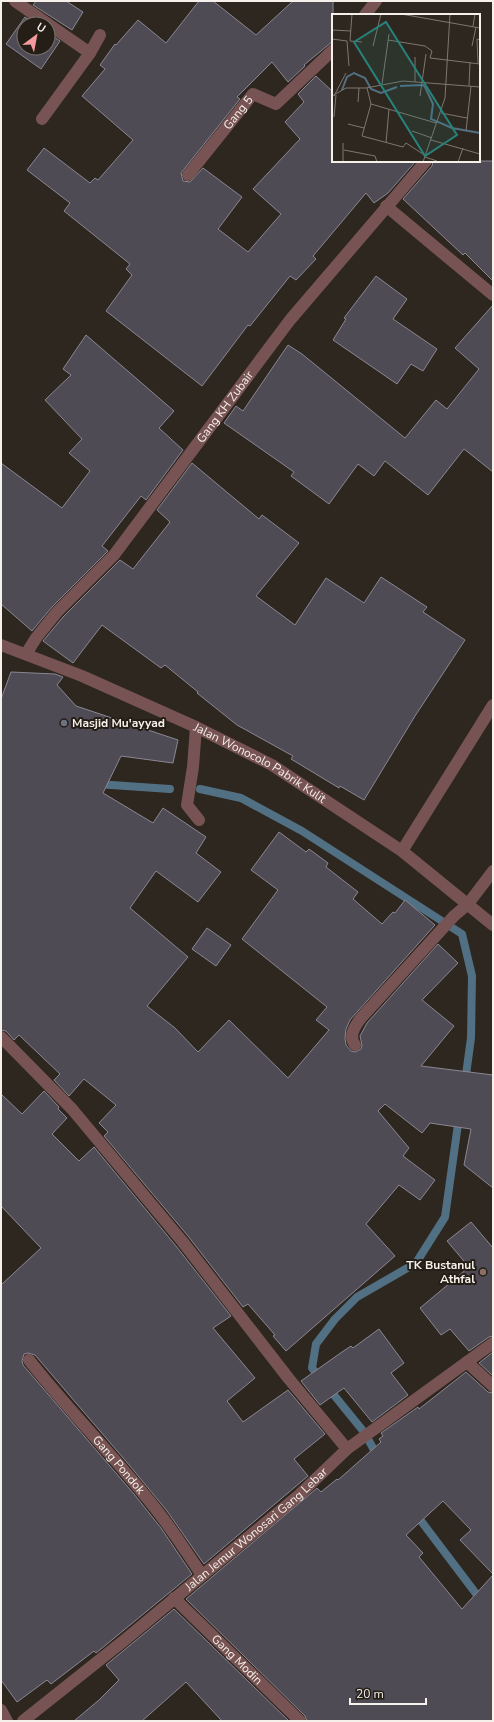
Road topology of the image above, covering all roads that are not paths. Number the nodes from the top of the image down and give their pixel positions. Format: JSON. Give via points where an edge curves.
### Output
{"nodes":[{"id":1,"x":15,"y":1,"type":"edge"},
{"id":2,"x":376,"y":1,"type":"edge"},
{"id":3,"x":366,"y":14,"type":"edge"},
{"id":4,"x":37,"y":16,"type":"edge"},
{"id":5,"x":56,"y":30,"type":"edge"},
{"id":6,"x":100,"y":35,"type":"dead end"},
{"id":7,"x":332,"y":51,"type":"edge"},
{"id":8,"x":90,"y":53,"type":"junction"},
{"id":9,"x":42,"y":119,"type":"dead end"},
{"id":10,"x":425,"y":162,"type":"edge"},
{"id":11,"x":188,"y":175,"type":"dead end"},
{"id":12,"x":386,"y":206,"type":"junction"},
{"id":13,"x":493,"y":294,"type":"edge"},
{"id":14,"x":1,"y":645,"type":"edge"},
{"id":15,"x":26,"y":654,"type":"junction"},
{"id":16,"x":493,"y":705,"type":"edge"},
{"id":17,"x":196,"y":727,"type":"junction"},
{"id":18,"x":199,"y":820,"type":"dead end"},
{"id":19,"x":402,"y":851,"type":"junction"},
{"id":20,"x":493,"y":871,"type":"edge"},
{"id":21,"x":468,"y":904,"type":"junction"},
{"id":22,"x":493,"y":924,"type":"edge"},
{"id":23,"x":1,"y":1037,"type":"edge"},
{"id":24,"x":355,"y":1045,"type":"dead end"},
{"id":25,"x":493,"y":1343,"type":"edge"},
{"id":26,"x":28,"y":1360,"type":"dead end"},
{"id":27,"x":467,"y":1362,"type":"junction"},
{"id":28,"x":493,"y":1386,"type":"edge"},
{"id":29,"x":352,"y":1446,"type":"junction"},
{"id":30,"x":202,"y":1575,"type":"junction"},
{"id":31,"x":174,"y":1598,"type":"junction"},
{"id":32,"x":1,"y":1710,"type":"edge"},
{"id":33,"x":7,"y":1721,"type":"edge"},
{"id":34,"x":23,"y":1721,"type":"edge"},
{"id":35,"x":300,"y":1721,"type":"edge"}],
"edges":[{"from":1,"to":4,"type":"street"},
{"from":2,"to":3,"type":"street"},
{"from":5,"to":8,"type":"street"},
{"from":6,"to":8,"type":"street"},
{"from":7,"to":11,"type":"street","name":"Gang 5","via":[[276,104],[253,94]]},
{"from":8,"to":9,"type":"street"},
{"from":10,"to":12,"type":"street","name":"Gang KH Zubair"},
{"from":12,"to":13,"type":"street"},
{"from":12,"to":15,"type":"street","name":"Gang KH Zubair","via":[[290,320],[114,555],[57,612]]},
{"from":14,"to":15,"type":"street","name":"Jalan Wonocolo Pabrik Kulit"},
{"from":15,"to":17,"type":"street","name":"Jalan Wonocolo Pabrik Kulit"},
{"from":16,"to":19,"type":"street"},
{"from":17,"to":18,"type":"street","via":[[187,805]]},
{"from":17,"to":19,"type":"street","name":"Jalan Wonocolo Pabrik Kulit","via":[[272,765]]},
{"from":19,"to":21,"type":"street","name":"Jalan Wonocolo Pabrik Kulit"},
{"from":20,"to":21,"type":"street"},
{"from":21,"to":22,"type":"street","name":"Jalan Wonocolo Pabrik Kulit"},
{"from":21,"to":24,"type":"street","via":[[454,916],[358,1022],[352,1032]]},
{"from":23,"to":29,"type":"street","via":[[77,1115],[182,1241],[289,1379]]},
{"from":25,"to":27,"type":"street","name":"Jalan Jemur Wonosari Gang Lebar"},
{"from":26,"to":30,"type":"street","name":"Gang Pondok","via":[[155,1508]]},
{"from":27,"to":28,"type":"street"},
{"from":27,"to":29,"type":"street","name":"Jalan Jemur Wonosari Gang Lebar"},
{"from":29,"to":30,"type":"street","name":"Jalan Jemur Wonosari Gang Lebar"},
{"from":30,"to":31,"type":"street","name":"Jalan Jemur Wonosari Gang Lebar"},
{"from":31,"to":34,"type":"street","name":"Jalan Jemur Wonosari Gang Lebar"},
{"from":31,"to":35,"type":"street","name":"Gang Modin"},
{"from":32,"to":33,"type":"street"}]}
